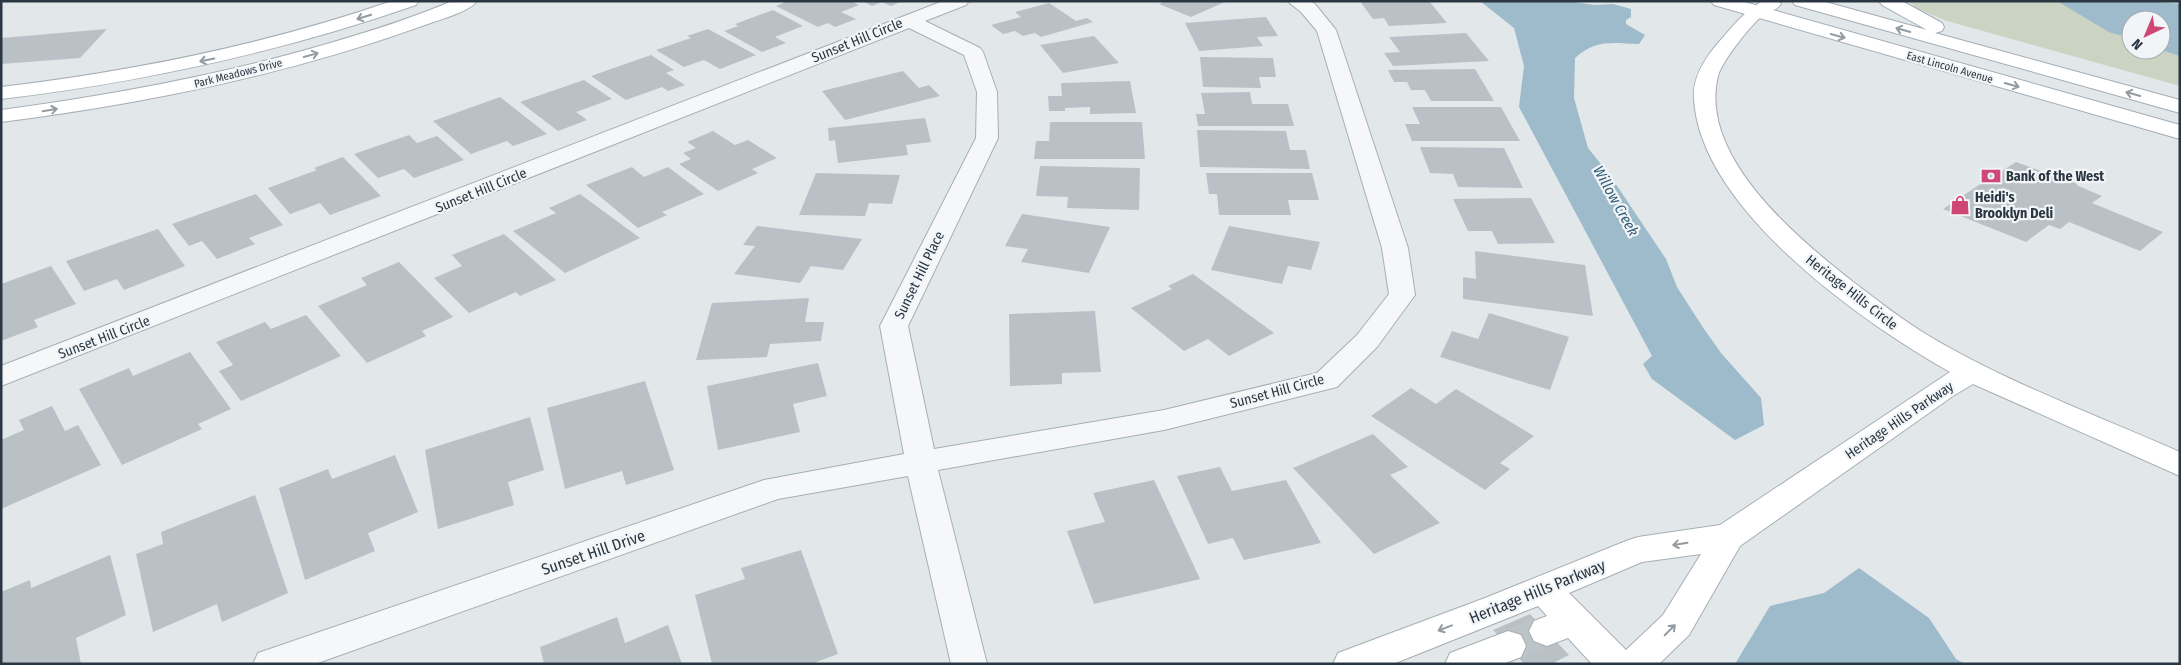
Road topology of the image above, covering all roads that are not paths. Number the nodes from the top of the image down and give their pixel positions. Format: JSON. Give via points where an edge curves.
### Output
{"nodes":[{"id":1,"x":410,"y":1,"type":"edge"},
{"id":2,"x":468,"y":1,"type":"edge"},
{"id":3,"x":960,"y":1,"type":"edge"},
{"id":4,"x":1296,"y":1,"type":"edge"},
{"id":5,"x":1720,"y":1,"type":"edge"},
{"id":6,"x":1801,"y":1,"type":"edge"},
{"id":7,"x":1888,"y":1,"type":"edge"},
{"id":8,"x":1768,"y":6,"type":"edge"},
{"id":9,"x":908,"y":20,"type":"junction"},
{"id":10,"x":2000,"y":57,"type":"junction"},
{"id":11,"x":1,"y":93,"type":"edge"},
{"id":12,"x":2180,"y":107,"type":"edge"},
{"id":13,"x":1,"y":116,"type":"edge"},
{"id":14,"x":2180,"y":132,"type":"edge"},
{"id":15,"x":1972,"y":372,"type":"junction"},
{"id":16,"x":1,"y":377,"type":"edge"},
{"id":17,"x":921,"y":463,"type":"junction"},
{"id":18,"x":2180,"y":465,"type":"edge"},
{"id":19,"x":1728,"y":536,"type":"junction"},
{"id":20,"x":1543,"y":589,"type":"junction"},
{"id":21,"x":1508,"y":646,"type":"tunnel mouth"},
{"id":22,"x":1471,"y":662,"type":"edge"},
{"id":23,"x":271,"y":664,"type":"edge"},
{"id":24,"x":969,"y":664,"type":"edge"},
{"id":25,"x":1351,"y":664,"type":"edge"},
{"id":26,"x":1616,"y":664,"type":"edge"},
{"id":27,"x":1636,"y":664,"type":"edge"}],
"edges":[{"from":1,"to":11,"type":"main road","name":"Park Meadows Drive","one_way":true,"via":[[302,36],[223,56],[69,85]]},
{"from":13,"to":2,"type":"main road","name":"Park Meadows Drive","one_way":true,"via":[[105,102],[229,76],[319,53]]},
{"from":3,"to":9,"type":"street","name":"Sunset Hill Circle"},
{"from":4,"to":17,"type":"street","name":"Sunset Hill Circle","via":[[1308,8],[1326,30],[1395,248],[1402,295],[1367,342],[1327,380],[1164,420]]},
{"from":5,"to":8,"type":"main road","name":"East Lincoln Avenue"},
{"from":10,"to":6,"type":"main road","name":"East Lincoln Avenue","one_way":true},
{"from":7,"to":10,"type":"main road"},
{"from":8,"to":14,"type":"main road","name":"East Lincoln Avenue","one_way":true},
{"from":8,"to":15,"type":"main road","name":"Heritage Hills Circle","via":[[1714,60],[1704,98],[1713,141],[1741,188],[1800,252],[1880,316]]},
{"from":9,"to":16,"type":"street","name":"Sunset Hill Circle"},
{"from":9,"to":17,"type":"street","name":"Sunset Hill Place","via":[[972,52],[987,92],[987,138],[894,326]]},
{"from":12,"to":10,"type":"main road","name":"East Lincoln Avenue","one_way":true},
{"from":15,"to":18,"type":"main road","name":"Heritage Hills Circle"},
{"from":15,"to":19,"type":"main road","name":"Heritage Hills Parkway"},
{"from":17,"to":23,"type":"street","name":"Sunset Hill Drive","via":[[775,488]]},
{"from":17,"to":24,"type":"street","name":"Sunset Hill Place"},
{"from":19,"to":20,"type":"main road","name":"Heritage Hills Parkway","one_way":true,"via":[[1638,550]]},
{"from":27,"to":19,"type":"main road","name":"Heritage Hills Parkway","one_way":true,"via":[[1676,625]]},
{"from":20,"to":25,"type":"main road","name":"Heritage Hills Parkway","one_way":true},
{"from":20,"to":26,"type":"main road","via":[[1560,626]]},
{"from":21,"to":22,"type":"main road"}]}
